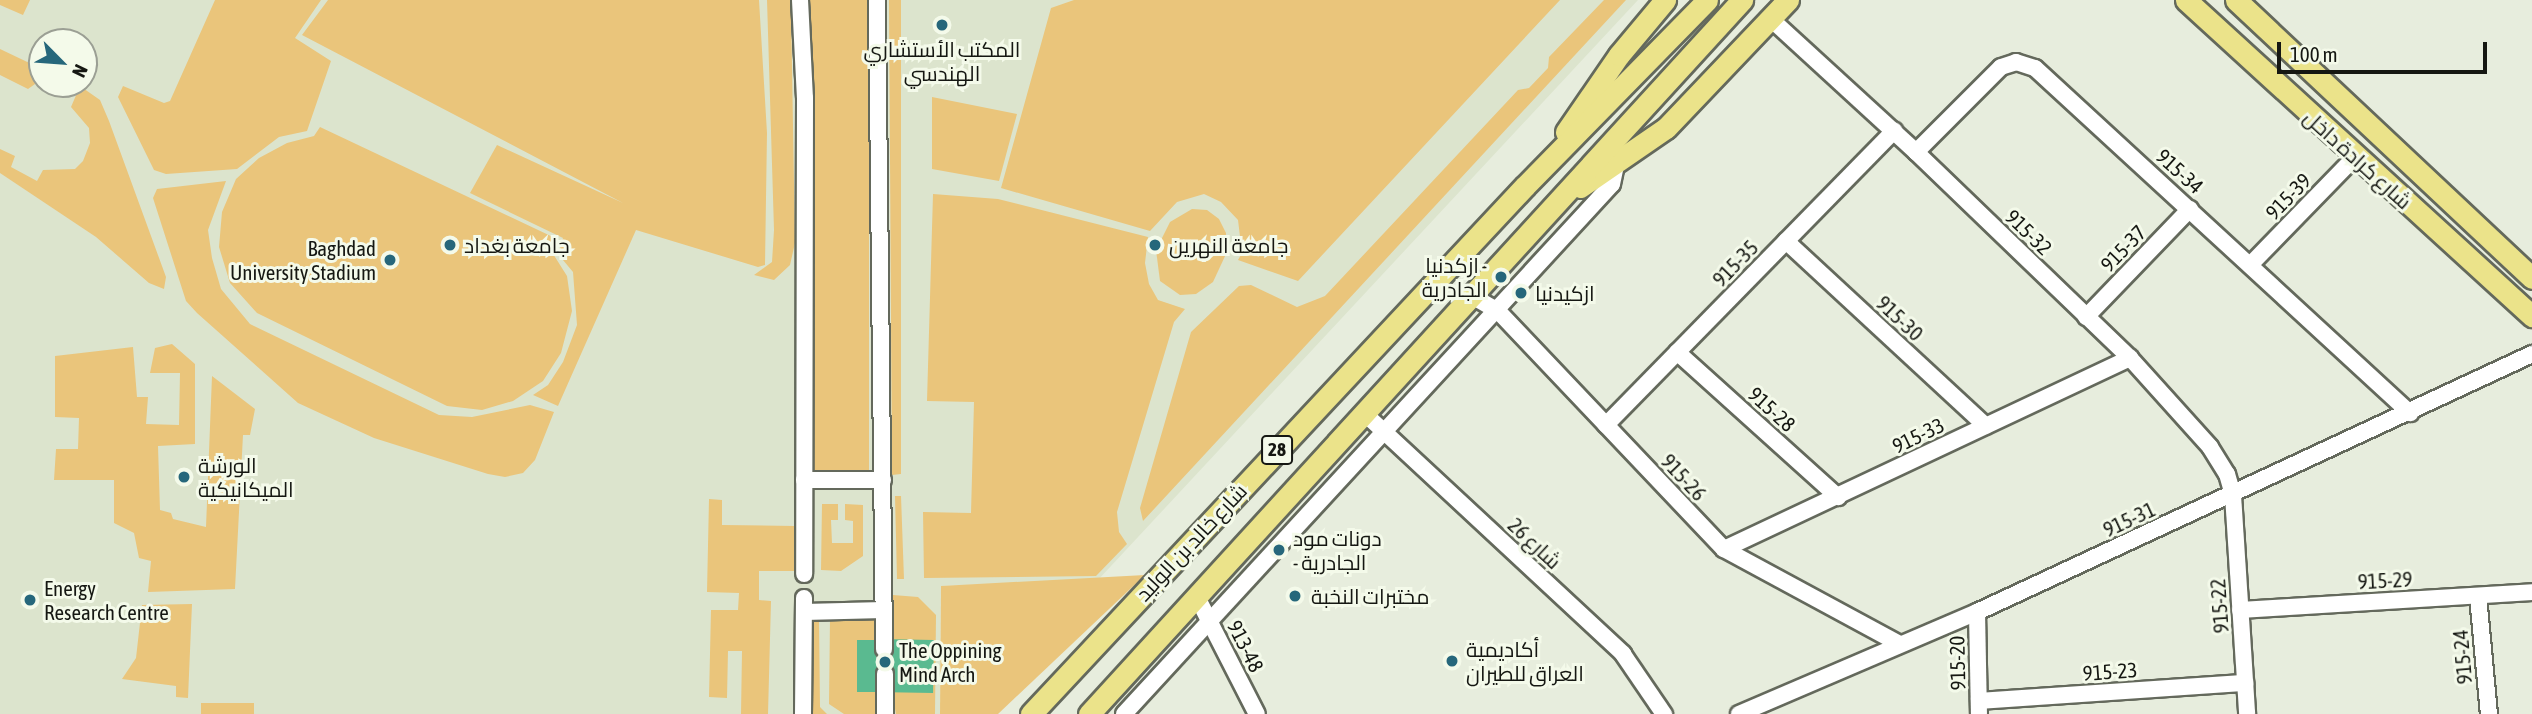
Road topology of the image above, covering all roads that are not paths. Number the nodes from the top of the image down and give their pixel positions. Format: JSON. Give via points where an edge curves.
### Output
{"nodes":[{"id":1,"x":800,"y":0,"type":"edge"},
{"id":2,"x":877,"y":0,"type":"edge"},
{"id":3,"x":1665,"y":0,"type":"edge"},
{"id":4,"x":1707,"y":0,"type":"edge"},
{"id":5,"x":1742,"y":0,"type":"edge"},
{"id":6,"x":1788,"y":0,"type":"edge"},
{"id":7,"x":2186,"y":0,"type":"edge"},
{"id":8,"x":2236,"y":0,"type":"edge"},
{"id":9,"x":1771,"y":19,"type":"junction"},
{"id":10,"x":1894,"y":131,"type":"junction"},
{"id":11,"x":1916,"y":152,"type":"junction"},
{"id":12,"x":2355,"y":157,"type":"junction"},
{"id":13,"x":1616,"y":165,"type":"junction"},
{"id":14,"x":1525,"y":186,"type":"junction"},
{"id":15,"x":1550,"y":208,"type":"junction"},
{"id":16,"x":2190,"y":209,"type":"junction"},
{"id":17,"x":1786,"y":241,"type":"junction"},
{"id":18,"x":2251,"y":264,"type":"junction"},
{"id":19,"x":2532,"y":278,"type":"edge"},
{"id":20,"x":1472,"y":296,"type":"junction"},
{"id":21,"x":1498,"y":311,"type":"junction"},
{"id":22,"x":2532,"y":316,"type":"edge"},
{"id":23,"x":2086,"y":317,"type":"junction"},
{"id":24,"x":1677,"y":352,"type":"junction"},
{"id":25,"x":2532,"y":354,"type":"edge"},
{"id":26,"x":2130,"y":358,"type":"junction"},
{"id":27,"x":1364,"y":413,"type":"junction"},
{"id":28,"x":2410,"y":413,"type":"junction"},
{"id":29,"x":1606,"y":425,"type":"junction"},
{"id":30,"x":1986,"y":426,"type":"junction"},
{"id":31,"x":1386,"y":432,"type":"junction"},
{"id":32,"x":804,"y":480,"type":"junction"},
{"id":33,"x":883,"y":480,"type":"junction"},
{"id":34,"x":2233,"y":495,"type":"junction"},
{"id":35,"x":1838,"y":497,"type":"junction"},
{"id":36,"x":1724,"y":549,"type":"junction"},
{"id":37,"x":804,"y":574,"type":"dead end"},
{"id":38,"x":2532,"y":592,"type":"edge"},
{"id":39,"x":2478,"y":596,"type":"junction"},
{"id":40,"x":1197,"y":597,"type":"junction"},
{"id":41,"x":884,"y":610,"type":"junction"},
{"id":42,"x":2240,"y":610,"type":"junction"},
{"id":43,"x":1977,"y":612,"type":"junction"},
{"id":44,"x":1210,"y":621,"type":"junction"},
{"id":45,"x":1898,"y":643,"type":"junction"},
{"id":46,"x":884,"y":649,"type":"tunnel mouth"},
{"id":47,"x":885,"y":674,"type":"tunnel mouth"},
{"id":48,"x":2245,"y":683,"type":"junction"},
{"id":49,"x":1979,"y":708,"type":"edge"},
{"id":50,"x":1032,"y":712,"type":"edge"},
{"id":51,"x":803,"y":714,"type":"edge"},
{"id":52,"x":885,"y":714,"type":"edge"},
{"id":53,"x":1088,"y":714,"type":"edge"},
{"id":54,"x":1124,"y":714,"type":"edge"},
{"id":55,"x":1257,"y":714,"type":"edge"},
{"id":56,"x":1664,"y":714,"type":"edge"},
{"id":57,"x":1739,"y":714,"type":"edge"},
{"id":58,"x":2247,"y":714,"type":"edge"},
{"id":59,"x":2489,"y":714,"type":"edge"}],
"edges":[{"from":1,"to":32,"type":"street","via":[[805,98]]},
{"from":2,"to":33,"type":"street"},
{"from":3,"to":14,"type":"main road"},
{"from":4,"to":14,"type":"main road"},
{"from":5,"to":15,"type":"main road"},
{"from":6,"to":9,"type":"main road"},
{"from":7,"to":12,"type":"main road","name":"شارع كرادة داخل"},
{"from":8,"to":19,"type":"main road","name":"شارع كرادة داخل"},
{"from":9,"to":10,"type":"street","name":"915-32"},
{"from":9,"to":13,"type":"main road","via":[[1665,128]]},
{"from":10,"to":11,"type":"street","name":"915-32"},
{"from":10,"to":17,"type":"street","name":"915-35"},
{"from":11,"to":16,"type":"street","name":"915-34","via":[[2001,66],[2016,62],[2035,68]]},
{"from":11,"to":23,"type":"street","name":"915-32"},
{"from":12,"to":18,"type":"street","name":"915-39"},
{"from":12,"to":22,"type":"main road","name":"شارع كرادة داخل"},
{"from":13,"to":15,"type":"main road"},
{"from":13,"to":21,"type":"street","via":[[1612,184]]},
{"from":14,"to":50,"type":"main road","name":"شارع خالد بن الوليد","number":"28"},
{"from":15,"to":20,"type":"main road","name":"شارع خالد بن الوليد","number":"28"},
{"from":16,"to":18,"type":"street","name":"915-34"},
{"from":16,"to":23,"type":"street","name":"915-37"},
{"from":17,"to":24,"type":"street","name":"915-35"},
{"from":17,"to":30,"type":"street","name":"915-30"},
{"from":18,"to":28,"type":"street","name":"915-34"},
{"from":20,"to":21,"type":"street","name":"915-26"},
{"from":20,"to":27,"type":"main road","name":"شارع خالد بن الوليد","number":"28"},
{"from":21,"to":29,"type":"street","name":"915-26"},
{"from":21,"to":31,"type":"street"},
{"from":23,"to":26,"type":"street","name":"915-32"},
{"from":24,"to":29,"type":"street","name":"915-35"},
{"from":24,"to":35,"type":"street","name":"915-28"},
{"from":25,"to":28,"type":"street","name":"915-31"},
{"from":26,"to":30,"type":"street","name":"915-33"},
{"from":26,"to":34,"type":"street","name":"915-32","via":[[2210,447],[2227,474]]},
{"from":27,"to":31,"type":"street","name":"شارع 26"},
{"from":27,"to":40,"type":"main road","name":"شارع خالد بن الوليد","number":"28"},
{"from":28,"to":34,"type":"street","name":"915-31"},
{"from":29,"to":36,"type":"street","name":"915-26"},
{"from":30,"to":35,"type":"street","name":"915-33"},
{"from":31,"to":44,"type":"street"},
{"from":31,"to":56,"type":"street","name":"شارع 26","via":[[1623,654]]},
{"from":32,"to":33,"type":"street"},
{"from":32,"to":37,"type":"street"},
{"from":33,"to":41,"type":"street"},
{"from":34,"to":42,"type":"street","name":"915-22"},
{"from":34,"to":43,"type":"street","name":"915-31"},
{"from":35,"to":36,"type":"street","name":"915-33"},
{"from":36,"to":45,"type":"street","name":"915-26"},
{"from":38,"to":39,"type":"street","name":"915-29"},
{"from":39,"to":42,"type":"street","name":"915-29"},
{"from":39,"to":59,"type":"street","name":"915-24"},
{"from":40,"to":44,"type":"street","name":"913-48"},
{"from":40,"to":53,"type":"main road","name":"شارع خالد بن الوليد","number":"28"},
{"from":41,"to":46,"type":"street"},
{"from":41,"to":51,"type":"street","via":[[804,605]]},
{"from":42,"to":48,"type":"street","name":"915-22"},
{"from":43,"to":45,"type":"street","name":"915-31"},
{"from":43,"to":49,"type":"street","name":"915-20"},
{"from":44,"to":54,"type":"street"},
{"from":44,"to":55,"type":"street","name":"913-48"},
{"from":45,"to":57,"type":"street","name":"915-31"},
{"from":47,"to":52,"type":"street"},
{"from":48,"to":49,"type":"street","name":"915-23"},
{"from":48,"to":58,"type":"street","name":"915-22"}]}
